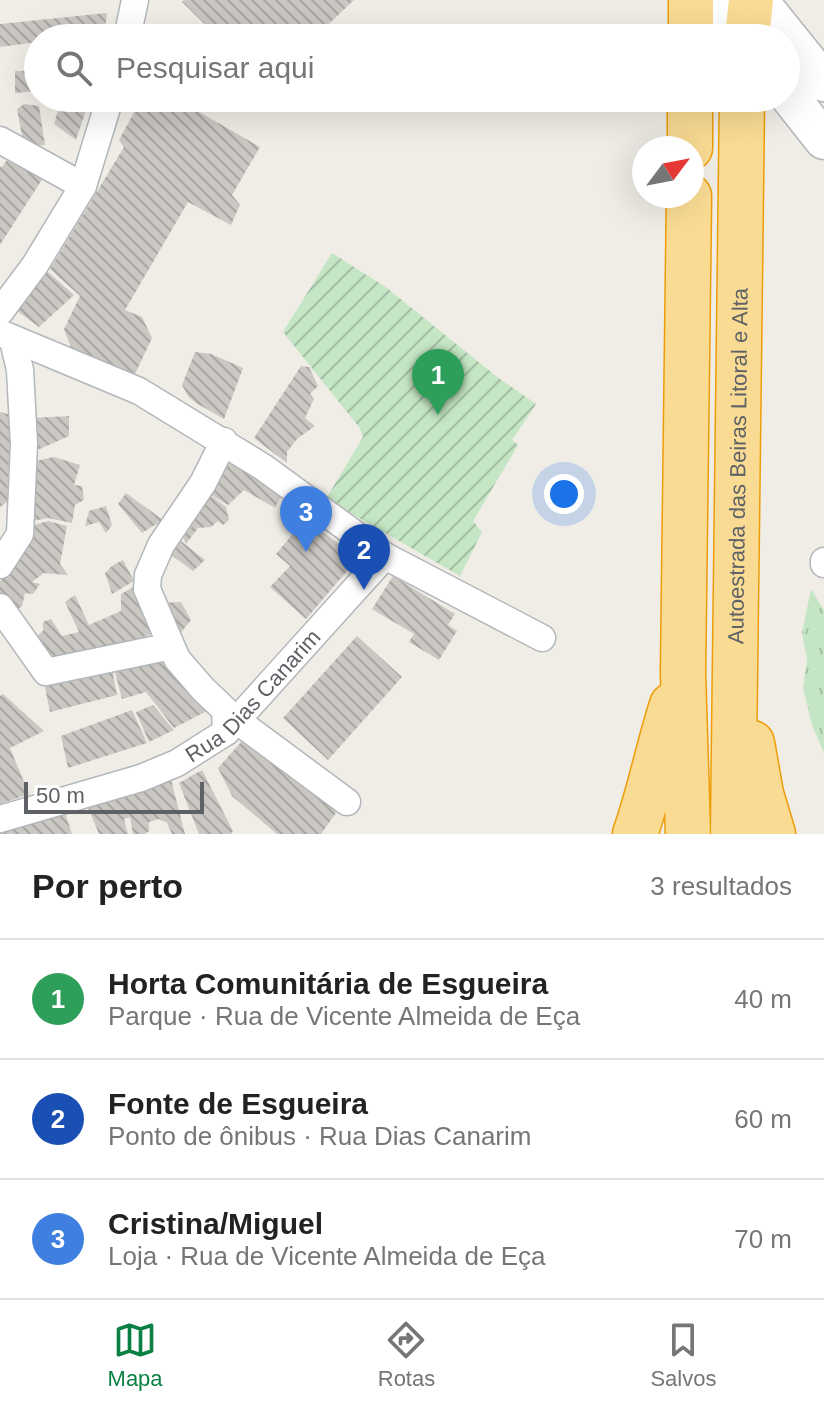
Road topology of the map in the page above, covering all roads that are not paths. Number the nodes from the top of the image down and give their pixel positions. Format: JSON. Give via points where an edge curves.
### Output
{"nodes":[{"id":1,"x":135,"y":0,"type":"edge"},
{"id":2,"x":691,"y":0,"type":"edge"},
{"id":3,"x":714,"y":0,"type":"edge"},
{"id":4,"x":751,"y":0,"type":"edge"},
{"id":5,"x":758,"y":0,"type":"edge"},
{"id":6,"x":130,"y":24,"type":"edge"},
{"id":7,"x":691,"y":24,"type":"edge"},
{"id":8,"x":734,"y":24,"type":"edge"},
{"id":9,"x":747,"y":24,"type":"edge"},
{"id":10,"x":777,"y":24,"type":"edge"},
{"id":11,"x":800,"y":52,"type":"edge"},
{"id":12,"x":824,"y":82,"type":"edge"},
{"id":13,"x":800,"y":110,"type":"edge"},
{"id":14,"x":106,"y":112,"type":"edge"},
{"id":15,"x":690,"y":112,"type":"edge"},
{"id":16,"x":742,"y":112,"type":"edge"},
{"id":17,"x":690,"y":136,"type":"edge"},
{"id":18,"x":0,"y":140,"type":"edge"},
{"id":19,"x":824,"y":140,"type":"edge"},
{"id":20,"x":83,"y":186,"type":"junction"},
{"id":21,"x":689,"y":208,"type":"edge"},
{"id":22,"x":0,"y":312,"type":"edge"},
{"id":23,"x":7,"y":337,"type":"edge"},
{"id":24,"x":224,"y":441,"type":"junction"},
{"id":25,"x":4,"y":548,"type":"edge"},
{"id":26,"x":385,"y":556,"type":"junction"},
{"id":27,"x":0,"y":607,"type":"edge"},
{"id":28,"x":736,"y":633,"type":"junction"},
{"id":29,"x":542,"y":638,"type":"dead end"},
{"id":30,"x":170,"y":643,"type":"junction"},
{"id":31,"x":683,"y":673,"type":"junction"},
{"id":32,"x":231,"y":726,"type":"junction"},
{"id":33,"x":347,"y":802,"type":"dead end"},
{"id":34,"x":0,"y":819,"type":"edge"},
{"id":35,"x":635,"y":834,"type":"edge"},
{"id":36,"x":688,"y":834,"type":"edge"},
{"id":37,"x":733,"y":834,"type":"edge"},
{"id":38,"x":773,"y":834,"type":"edge"}],
"edges":[{"from":1,"to":6,"type":"street"},
{"from":2,"to":7,"type":"highway"},
{"from":3,"to":8,"type":"main road"},
{"from":4,"to":9,"type":"highway"},
{"from":5,"to":10,"type":"main road"},
{"from":11,"to":12,"type":"main road"},
{"from":13,"to":19,"type":"main road"},
{"from":14,"to":20,"type":"street"},
{"from":15,"to":17,"type":"highway"},
{"from":16,"to":28,"type":"highway","name":"Autoestrada das Beiras Litoral e Alta"},
{"from":18,"to":20,"type":"street"},
{"from":20,"to":22,"type":"street"},
{"from":21,"to":31,"type":"highway"},
{"from":23,"to":24,"type":"street","via":[[139,391]]},
{"from":23,"to":25,"type":"street","via":[[20,370],[24,444],[20,534]]},
{"from":24,"to":26,"type":"street"},
{"from":24,"to":30,"type":"street","via":[[148,575],[147,589]]},
{"from":26,"to":29,"type":"street"},
{"from":26,"to":32,"type":"street","name":"Rua Dias Canarim"},
{"from":27,"to":30,"type":"street","via":[[46,672]]},
{"from":28,"to":37,"type":"highway","name":"Autoestrada das Beiras Litoral e Alta"},
{"from":28,"to":38,"type":"highway","via":[[754,758]]},
{"from":30,"to":32,"type":"street","via":[[177,659],[225,710]]},
{"from":31,"to":35,"type":"highway"},
{"from":31,"to":36,"type":"highway"},
{"from":32,"to":33,"type":"street"},
{"from":32,"to":34,"type":"street","name":"Rua Dias Canarim","via":[[177,763],[141,778]]}]}
